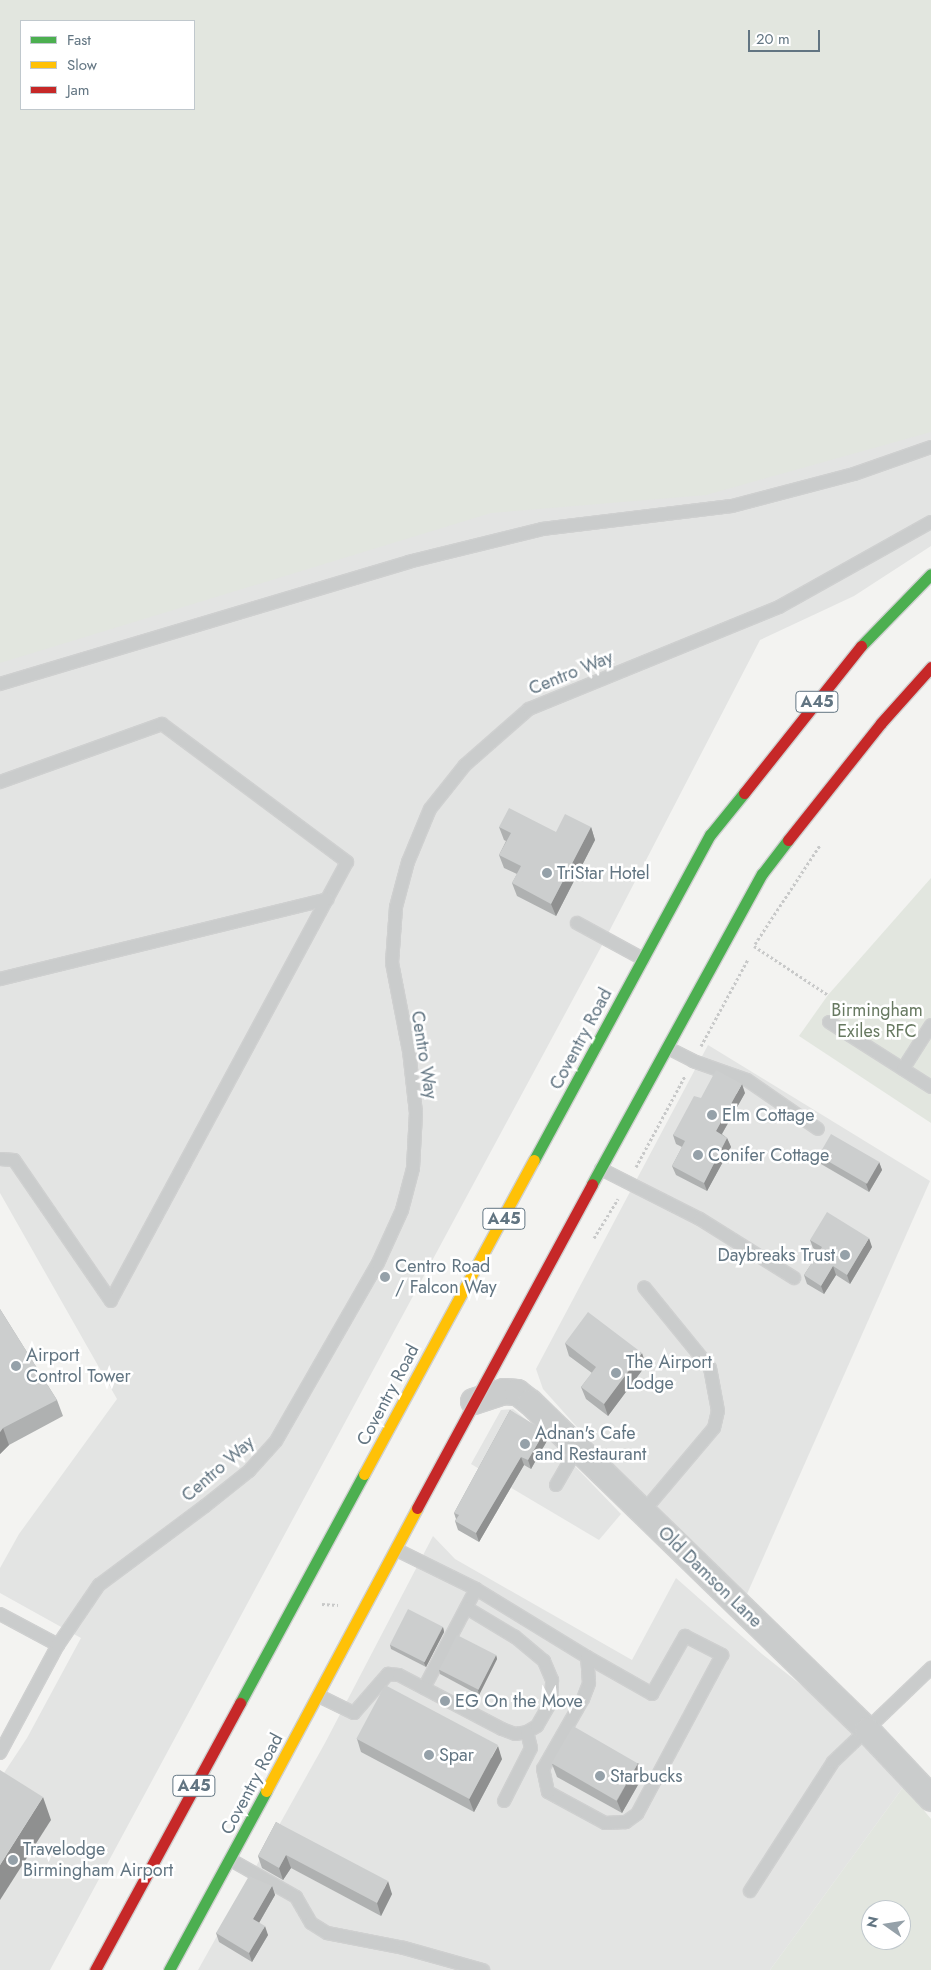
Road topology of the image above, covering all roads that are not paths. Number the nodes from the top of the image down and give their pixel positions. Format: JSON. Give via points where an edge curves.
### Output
{"nodes":[{"id":1,"x":931,"y":448,"type":"edge"},
{"id":2,"x":931,"y":522,"type":"edge"},
{"id":3,"x":931,"y":574,"type":"edge"},
{"id":4,"x":931,"y":667,"type":"edge"},
{"id":5,"x":0,"y":684,"type":"edge"},
{"id":6,"x":0,"y":782,"type":"edge"},
{"id":7,"x":327,"y":899,"type":"junction"},
{"id":8,"x":577,"y":923,"type":"dead end"},
{"id":9,"x":643,"y":959,"type":"junction"},
{"id":10,"x":0,"y":979,"type":"edge"},
{"id":11,"x":829,"y":1022,"type":"dead end"},
{"id":12,"x":931,"y":1025,"type":"edge"},
{"id":13,"x":668,"y":1048,"type":"junction"},
{"id":14,"x":903,"y":1069,"type":"junction"},
{"id":15,"x":931,"y":1087,"type":"edge"},
{"id":16,"x":818,"y":1129,"type":"dead end"},
{"id":17,"x":0,"y":1160,"type":"edge"},
{"id":18,"x":601,"y":1169,"type":"junction"},
{"id":19,"x":794,"y":1278,"type":"dead end"},
{"id":20,"x":644,"y":1287,"type":"dead end"},
{"id":21,"x":473,"y":1400,"type":"junction"},
{"id":22,"x":578,"y":1447,"type":"junction"},
{"id":23,"x":556,"y":1485,"type":"dead end"},
{"id":24,"x":642,"y":1512,"type":"junction"},
{"id":25,"x":397,"y":1550,"type":"junction"},
{"id":26,"x":476,"y":1589,"type":"junction"},
{"id":27,"x":467,"y":1608,"type":"junction"},
{"id":28,"x":0,"y":1614,"type":"edge"},
{"id":29,"x":58,"y":1645,"type":"junction"},
{"id":30,"x":587,"y":1657,"type":"junction"},
{"id":31,"x":931,"y":1668,"type":"edge"},
{"id":32,"x":424,"y":1688,"type":"junction"},
{"id":33,"x":319,"y":1696,"type":"junction"},
{"id":34,"x":867,"y":1730,"type":"junction"},
{"id":35,"x":527,"y":1732,"type":"junction"},
{"id":36,"x":0,"y":1752,"type":"edge"},
{"id":37,"x":931,"y":1798,"type":"edge"},
{"id":38,"x":504,"y":1801,"type":"dead end"},
{"id":39,"x":231,"y":1860,"type":"junction"},
{"id":40,"x":750,"y":1891,"type":"dead end"},
{"id":41,"x":95,"y":1970,"type":"edge"},
{"id":42,"x":169,"y":1970,"type":"edge"},
{"id":43,"x":483,"y":1970,"type":"edge"}],
"edges":[{"from":1,"to":5,"type":"lane","via":[[854,474],[732,506],[542,529],[408,562]]},
{"from":2,"to":29,"type":"lane","name":"Centro Way","via":[[779,607],[529,709],[465,765],[430,809],[408,862],[396,907],[392,962],[414,1096],[414,1168],[402,1210],[378,1263],[276,1441],[234,1483],[100,1585]]},
{"from":3,"to":9,"type":"highway","name":"Coventry Road","number":"A45","via":[[869,636],[710,835]]},
{"from":4,"to":13,"type":"highway","name":"Coventry Road","via":[[881,723],[762,874]]},
{"from":6,"to":7,"type":"lane","via":[[162,724],[347,862]]},
{"from":7,"to":10,"type":"lane"},
{"from":7,"to":17,"type":"lane","via":[[111,1301],[14,1160]]},
{"from":8,"to":9,"type":"lane"},
{"from":9,"to":41,"type":"highway","name":"Coventry Road","number":"A45"},
{"from":11,"to":14,"type":"lane"},
{"from":12,"to":14,"type":"lane"},
{"from":13,"to":16,"type":"lane","via":[[693,1061],[747,1080]]},
{"from":13,"to":18,"type":"highway","name":"Coventry Road"},
{"from":14,"to":15,"type":"lane"},
{"from":18,"to":19,"type":"lane","via":[[700,1219]]},
{"from":18,"to":21,"type":"highway","name":"Coventry Road"},
{"from":20,"to":24,"type":"lane","via":[[710,1368],[718,1411],[714,1428]]},
{"from":21,"to":22,"type":"street","name":"Old Damson Lane","via":[[503,1390],[516,1392]]},
{"from":21,"to":25,"type":"highway","name":"Coventry Road"},
{"from":22,"to":23,"type":"lane"},
{"from":22,"to":24,"type":"street","name":"Old Damson Lane"},
{"from":24,"to":34,"type":"street","name":"Old Damson Lane"},
{"from":25,"to":26,"type":"lane"},
{"from":25,"to":33,"type":"highway","name":"Coventry Road"},
{"from":26,"to":27,"type":"lane"},
{"from":26,"to":30,"type":"lane"},
{"from":27,"to":32,"type":"lane"},
{"from":27,"to":35,"type":"lane","via":[[515,1637],[544,1661],[552,1680],[551,1702],[537,1726]]},
{"from":28,"to":29,"type":"lane"},
{"from":29,"to":36,"type":"lane","name":"Centro Way"},
{"from":30,"to":30,"type":"lane","via":[[652,1694],[686,1636],[722,1655],[637,1814],[626,1822],[604,1823],[548,1792],[543,1782],[543,1769],[589,1684]]},
{"from":31,"to":34,"type":"lane"},
{"from":32,"to":33,"type":"lane","via":[[400,1675],[388,1674],[354,1713]]},
{"from":32,"to":35,"type":"lane","via":[[502,1729],[515,1734]]},
{"from":33,"to":39,"type":"highway","name":"Coventry Road"},
{"from":34,"to":37,"type":"street","name":"Old Damson Lane"},
{"from":34,"to":40,"type":"lane","via":[[833,1762]]},
{"from":35,"to":38,"type":"lane","via":[[531,1748]]},
{"from":39,"to":42,"type":"highway","name":"Coventry Road"},
{"from":39,"to":43,"type":"lane","via":[[296,1897],[311,1923],[327,1933],[404,1948]]}]}
